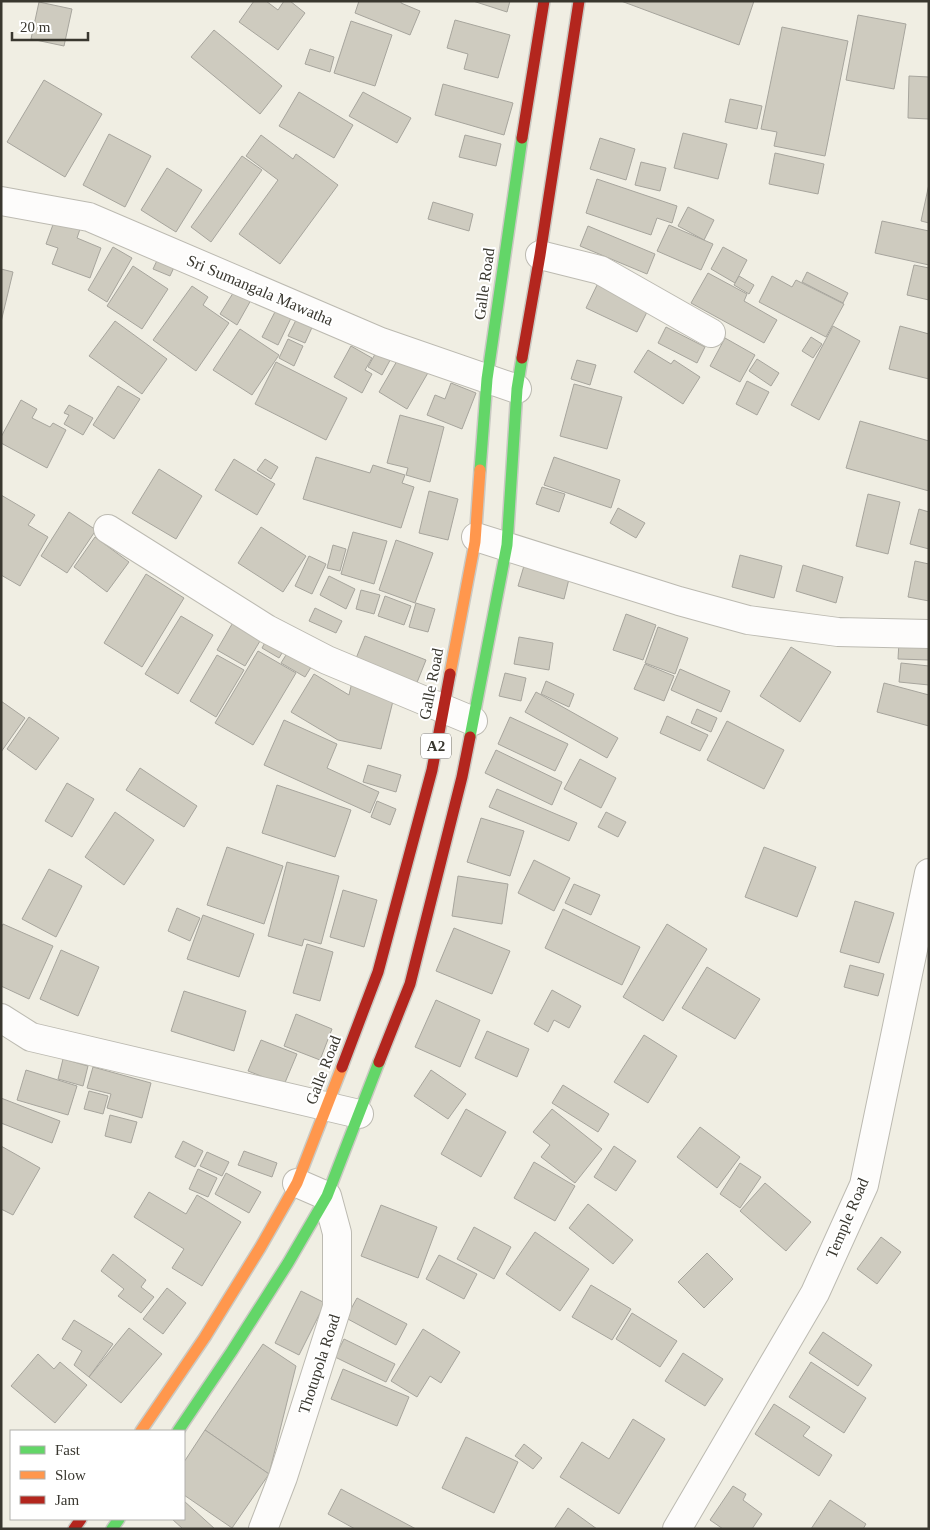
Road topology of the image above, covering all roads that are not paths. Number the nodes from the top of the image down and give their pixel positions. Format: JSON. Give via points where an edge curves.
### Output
{"nodes":[{"id":1,"x":544,"y":1,"type":"edge"},
{"id":2,"x":579,"y":1,"type":"edge"},
{"id":3,"x":1,"y":201,"type":"edge"},
{"id":4,"x":540,"y":255,"type":"junction"},
{"id":5,"x":711,"y":333,"type":"dead end"},
{"id":6,"x":487,"y":378,"type":"junction"},
{"id":7,"x":516,"y":389,"type":"junction"},
{"id":8,"x":108,"y":528,"type":"dead end"},
{"id":9,"x":476,"y":537,"type":"junction"},
{"id":10,"x":507,"y":545,"type":"junction"},
{"id":11,"x":929,"y":634,"type":"edge"},
{"id":12,"x":443,"y":709,"type":"junction"},
{"id":13,"x":473,"y":721,"type":"junction"},
{"id":14,"x":929,"y":873,"type":"edge"},
{"id":15,"x":1,"y":1018,"type":"edge"},
{"id":16,"x":327,"y":1106,"type":"junction"},
{"id":17,"x":359,"y":1114,"type":"junction"},
{"id":18,"x":297,"y":1183,"type":"junction"},
{"id":19,"x":328,"y":1196,"type":"junction"},
{"id":20,"x":142,"y":1430,"type":"edge"},
{"id":21,"x":179,"y":1430,"type":"edge"},
{"id":22,"x":263,"y":1529,"type":"edge"},
{"id":23,"x":677,"y":1529,"type":"edge"}],
"edges":[{"from":1,"to":6,"type":"highway","name":"Galle Road","number":"A2"},
{"from":2,"to":4,"type":"highway","number":"A2"},
{"from":3,"to":6,"type":"street","name":"Sri Sumangala Mawatha","via":[[89,217],[381,342]]},
{"from":4,"to":5,"type":"street","via":[[600,270]]},
{"from":4,"to":7,"type":"highway","number":"A2"},
{"from":6,"to":7,"type":"street","name":"Sri Sumangala Mawatha"},
{"from":6,"to":9,"type":"highway","name":"Galle Road","number":"A2"},
{"from":7,"to":10,"type":"highway","number":"A2"},
{"from":8,"to":12,"type":"street","via":[[267,629],[327,660]]},
{"from":9,"to":10,"type":"street"},
{"from":9,"to":12,"type":"highway","name":"Galle Road","number":"A2"},
{"from":10,"to":11,"type":"street","via":[[748,620],[838,632]]},
{"from":10,"to":13,"type":"highway","number":"A2"},
{"from":12,"to":13,"type":"street"},
{"from":12,"to":16,"type":"highway","name":"Galle Road","number":"A2","via":[[432,770],[378,972]]},
{"from":13,"to":17,"type":"highway","number":"A2","via":[[410,984]]},
{"from":14,"to":23,"type":"street","name":"Temple Road","via":[[864,1185],[815,1292]]},
{"from":15,"to":16,"type":"street","via":[[31,1037]]},
{"from":16,"to":17,"type":"street"},
{"from":16,"to":18,"type":"highway","name":"Galle Road","number":"A2"},
{"from":17,"to":19,"type":"highway","number":"A2"},
{"from":18,"to":19,"type":"street"},
{"from":18,"to":20,"type":"highway","name":"Galle Road","number":"A2","via":[[205,1337]]},
{"from":19,"to":21,"type":"highway","number":"A2"},
{"from":19,"to":22,"type":"street","name":"Thotupola Road","via":[[337,1232],[337,1306],[283,1477]]}]}
